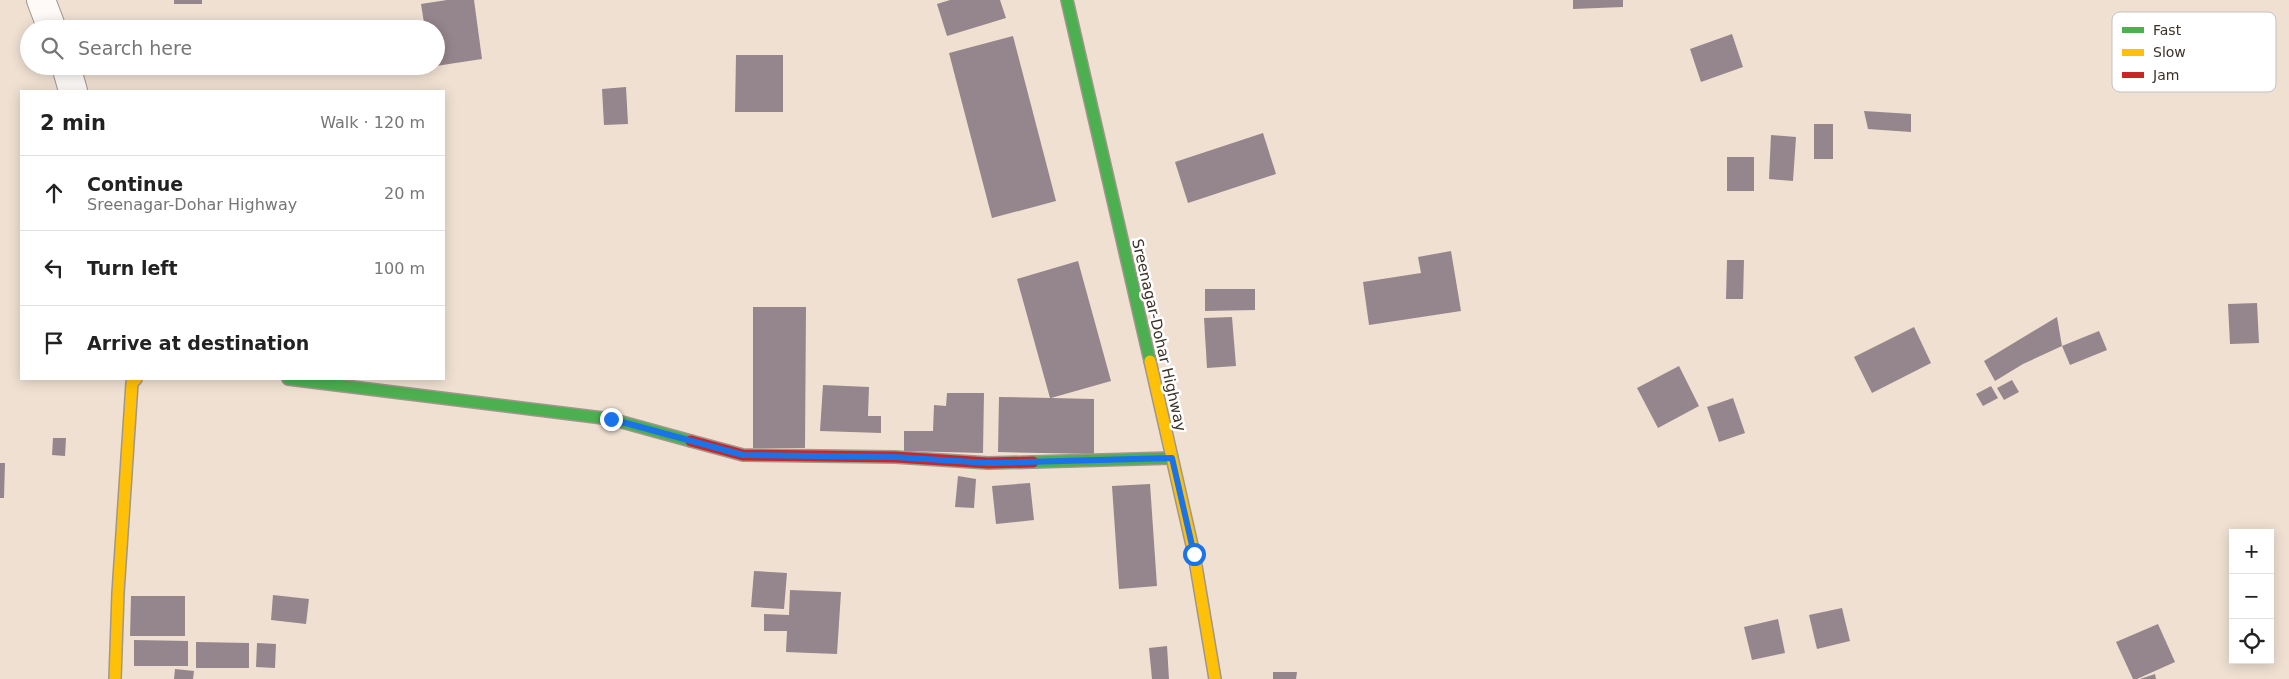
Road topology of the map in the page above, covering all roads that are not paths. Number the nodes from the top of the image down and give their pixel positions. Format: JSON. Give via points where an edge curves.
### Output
{"nodes":[{"id":1,"x":41,"y":0,"type":"edge"},
{"id":2,"x":1067,"y":0,"type":"edge"},
{"id":3,"x":49,"y":20,"type":"edge"},
{"id":4,"x":69,"y":75,"type":"edge"},
{"id":5,"x":73,"y":90,"type":"edge"},
{"id":6,"x":134,"y":380,"type":"edge"},
{"id":7,"x":296,"y":380,"type":"edge"},
{"id":8,"x":1172,"y":458,"type":"junction"},
{"id":9,"x":115,"y":679,"type":"edge"},
{"id":10,"x":1215,"y":679,"type":"edge"}],
"edges":[{"from":1,"to":3,"type":"street"},
{"from":2,"to":8,"type":"street","name":"Sreenagar-Dohar Highway"},
{"from":4,"to":5,"type":"street"},
{"from":6,"to":9,"type":"street","via":[[118,593]]},
{"from":7,"to":8,"type":"street","via":[[611,419],[743,455],[895,457],[988,463]]},
{"from":8,"to":10,"type":"street","name":"Sreenagar-Dohar Highway","via":[[1194,554]]}]}
